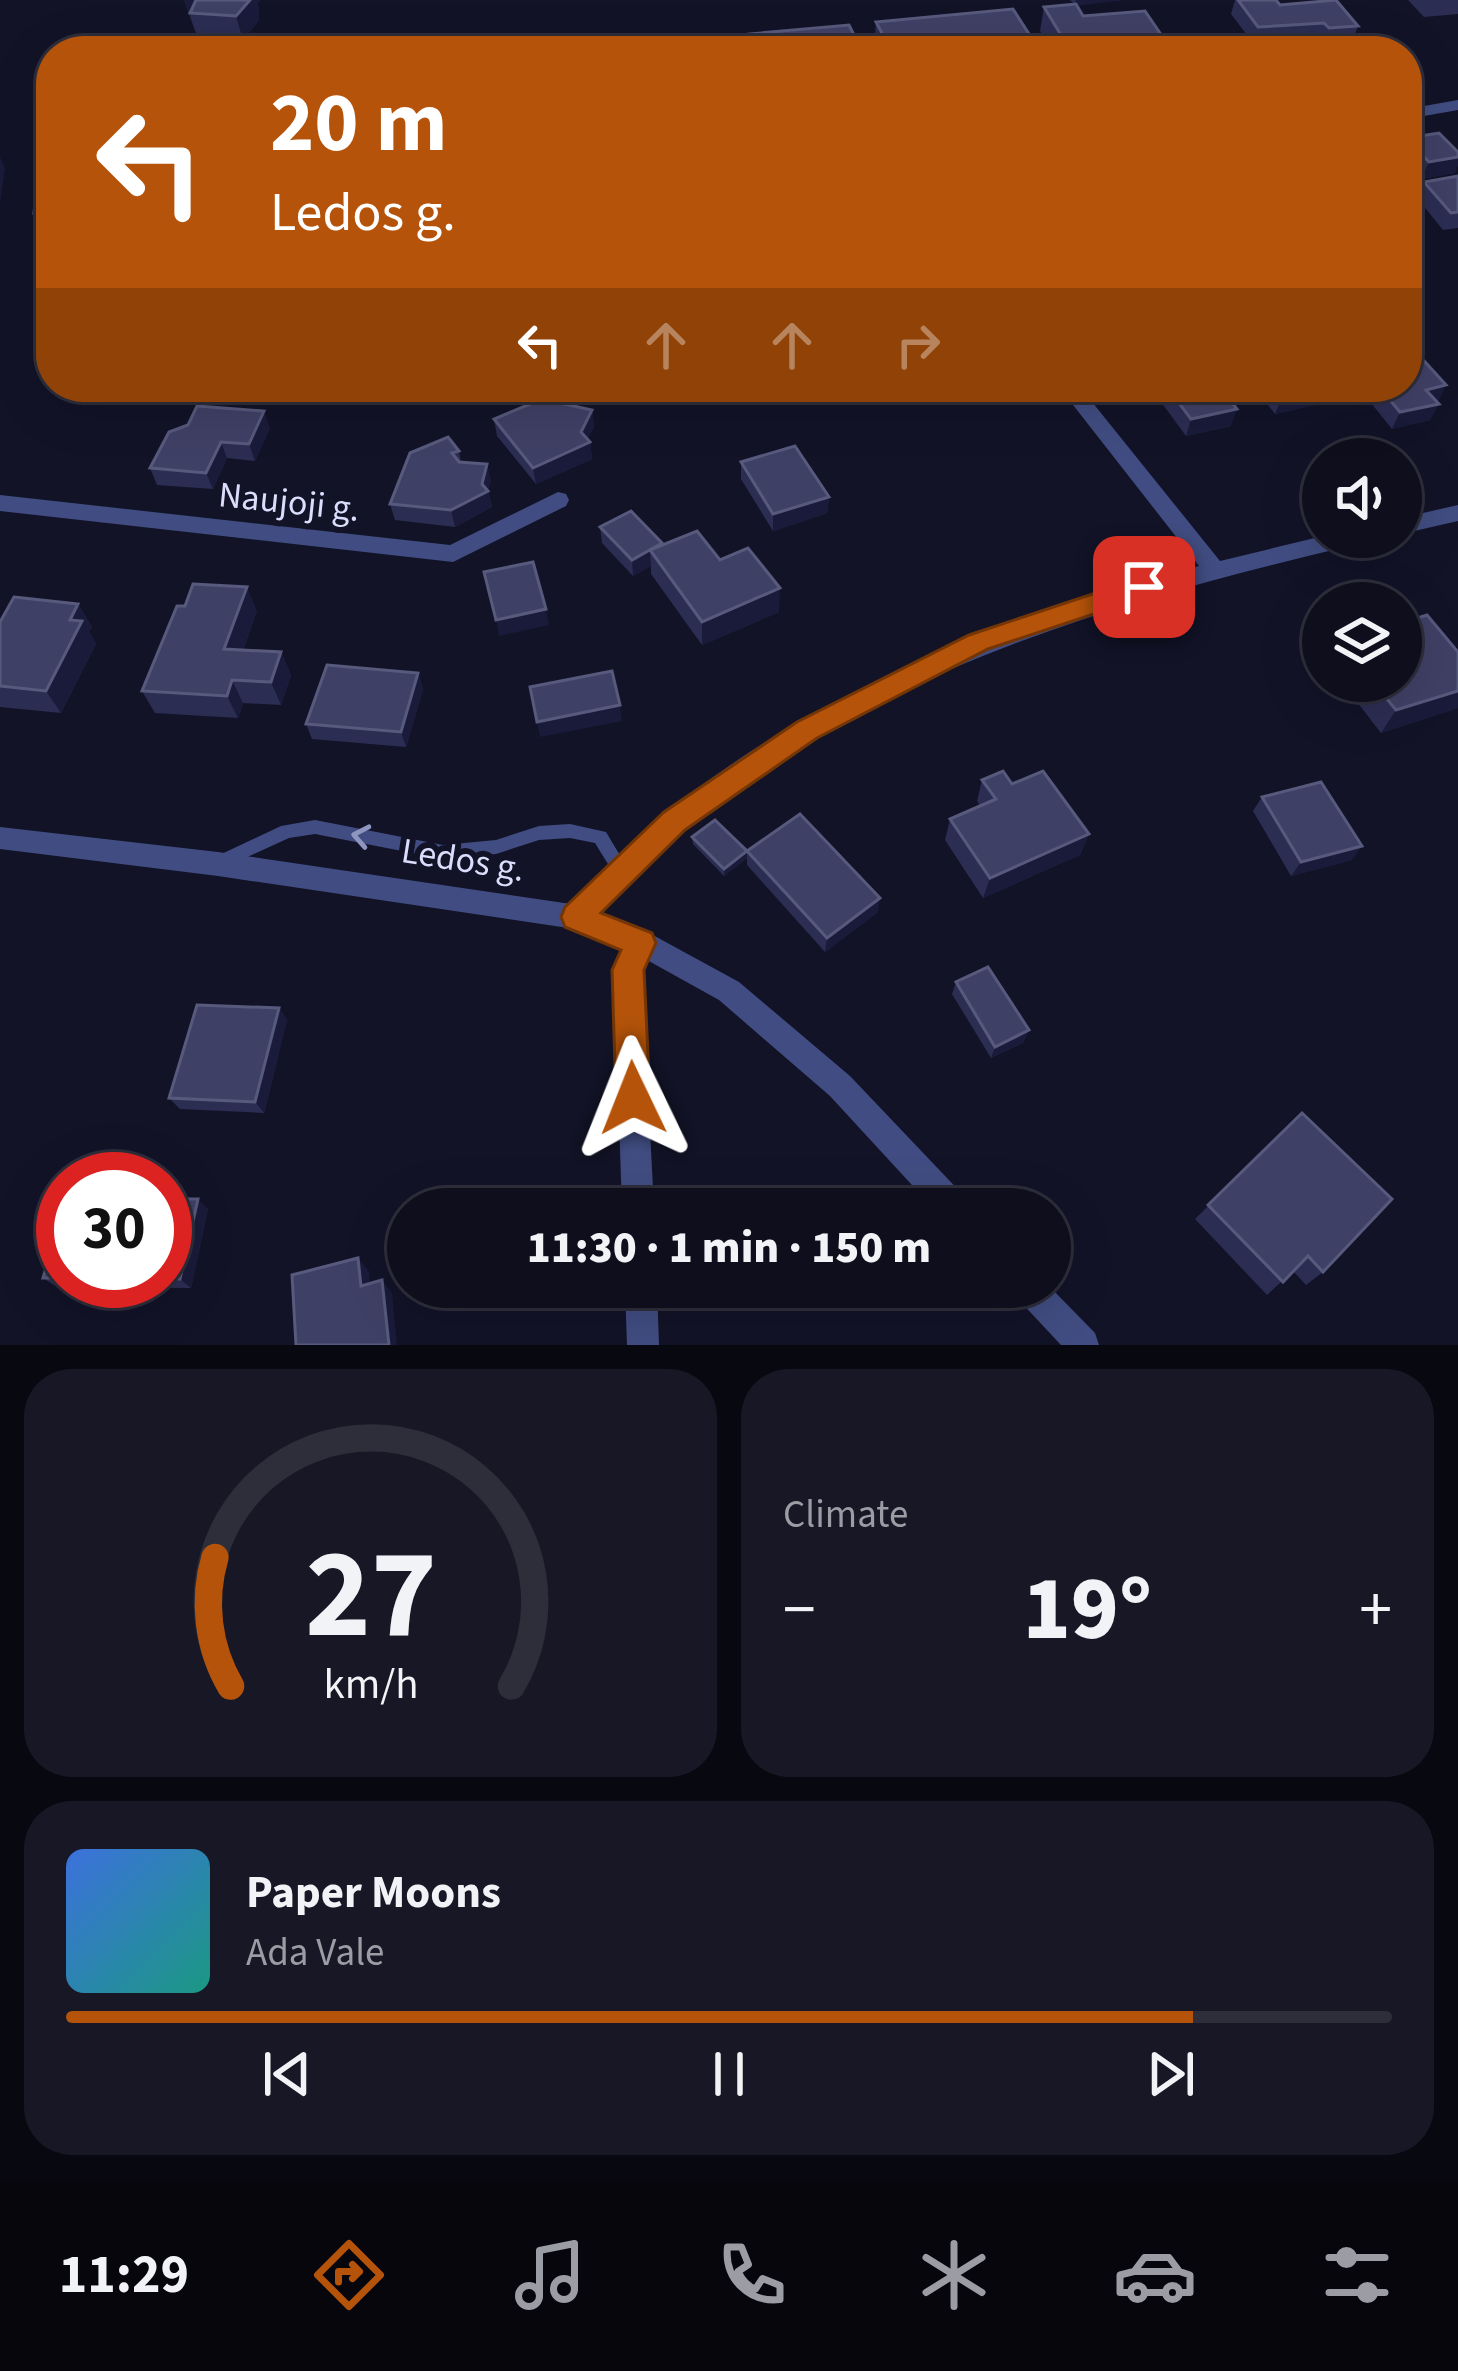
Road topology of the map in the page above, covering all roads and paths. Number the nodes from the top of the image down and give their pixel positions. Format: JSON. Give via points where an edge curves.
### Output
{"nodes":[{"id":1,"x":1458,"y":105,"type":"edge"},
{"id":2,"x":1422,"y":111,"type":"edge"},
{"id":3,"x":1081,"y":402,"type":"edge"},
{"id":4,"x":558,"y":500,"type":"dead end"},
{"id":5,"x":0,"y":503,"type":"edge"},
{"id":6,"x":1458,"y":513,"type":"edge"},
{"id":7,"x":1422,"y":521,"type":"edge"},
{"id":8,"x":1302,"y":548,"type":"edge"},
{"id":9,"x":1213,"y":568,"type":"junction"},
{"id":10,"x":0,"y":838,"type":"edge"},
{"id":11,"x":218,"y":864,"type":"junction"},
{"id":12,"x":622,"y":872,"type":"junction"},
{"id":13,"x":576,"y":917,"type":"junction"},
{"id":14,"x":641,"y":943,"type":"junction"},
{"id":15,"x":637,"y":1188,"type":"edge"},
{"id":16,"x":936,"y":1188,"type":"edge"},
{"id":17,"x":642,"y":1308,"type":"edge"},
{"id":18,"x":1048,"y":1308,"type":"edge"},
{"id":19,"x":643,"y":1345,"type":"edge"},
{"id":20,"x":1083,"y":1345,"type":"edge"}],
"edges":[{"from":1,"to":2,"type":"street"},
{"from":3,"to":9,"type":"street"},
{"from":4,"to":5,"type":"street","name":"Naujoji g.","via":[[453,554]]},
{"from":6,"to":7,"type":"street"},
{"from":8,"to":9,"type":"street"},
{"from":9,"to":12,"type":"street","via":[[979,642],[826,720],[674,821]]},
{"from":10,"to":11,"type":"street","name":"Ledos g."},
{"from":12,"to":11,"type":"lane","one_way":true,"via":[[600,837],[570,831],[443,852],[315,827],[287,830]]},
{"from":11,"to":13,"type":"street","name":"Ledos g."},
{"from":12,"to":13,"type":"street"},
{"from":13,"to":14,"type":"street","name":"Ledos g."},
{"from":14,"to":15,"type":"street","via":[[628,970]]},
{"from":14,"to":16,"type":"street","name":"Ledos g.","via":[[729,991],[785,1036]]},
{"from":17,"to":19,"type":"street"},
{"from":18,"to":20,"type":"street"}]}
